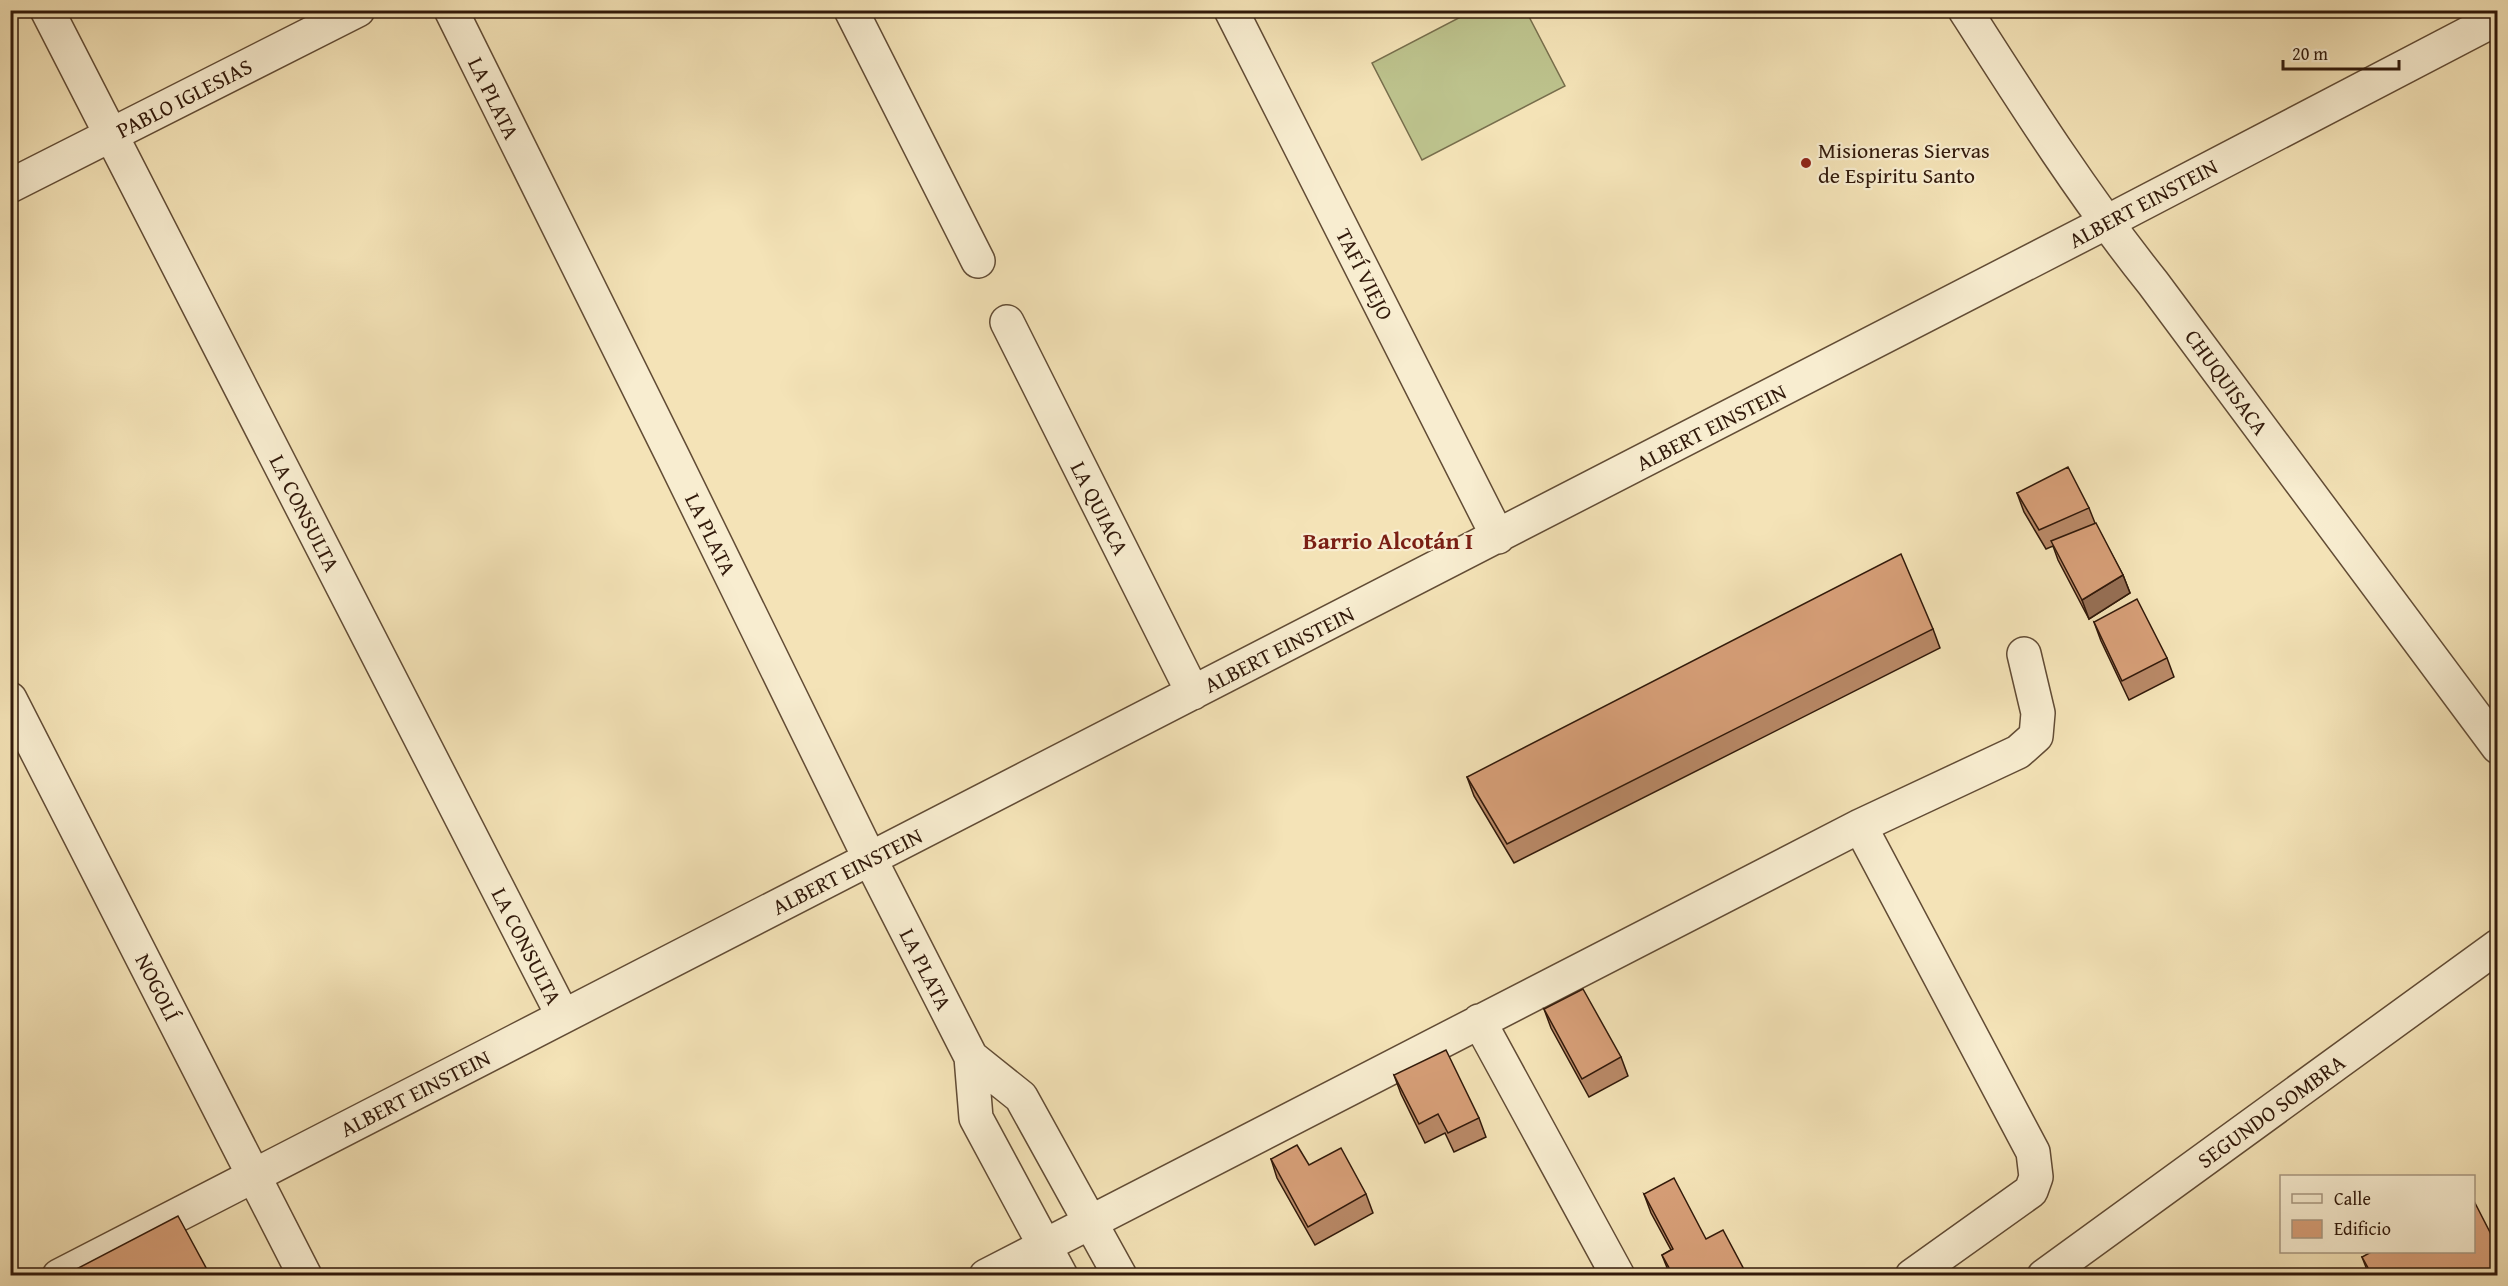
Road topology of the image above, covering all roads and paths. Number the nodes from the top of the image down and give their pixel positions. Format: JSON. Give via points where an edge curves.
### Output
{"nodes":[{"id":1,"x":47,"y":10,"type":"edge"},
{"id":2,"x":358,"y":10,"type":"edge"},
{"id":3,"x":451,"y":10,"type":"edge"},
{"id":4,"x":851,"y":10,"type":"edge"},
{"id":5,"x":1231,"y":10,"type":"edge"},
{"id":6,"x":1965,"y":10,"type":"edge"},
{"id":7,"x":2498,"y":18,"type":"edge"},
{"id":8,"x":110,"y":135,"type":"junction"},
{"id":9,"x":10,"y":186,"type":"edge"},
{"id":10,"x":2105,"y":223,"type":"junction"},
{"id":11,"x":978,"y":261,"type":"dead end"},
{"id":12,"x":1007,"y":322,"type":"dead end"},
{"id":13,"x":1498,"y":537,"type":"junction"},
{"id":14,"x":2024,"y":654,"type":"dead end"},
{"id":15,"x":1193,"y":693,"type":"junction"},
{"id":16,"x":10,"y":699,"type":"edge"},
{"id":17,"x":2498,"y":747,"type":"edge"},
{"id":18,"x":1860,"y":826,"type":"junction"},
{"id":19,"x":870,"y":859,"type":"junction"},
{"id":20,"x":2498,"y":946,"type":"edge"},
{"id":21,"x":563,"y":1016,"type":"junction"},
{"id":22,"x":1479,"y":1021,"type":"junction"},
{"id":23,"x":971,"y":1056,"type":"junction"},
{"id":24,"x":255,"y":1175,"type":"junction"},
{"id":25,"x":1090,"y":1222,"type":"junction"},
{"id":26,"x":1045,"y":1245,"type":"junction"},
{"id":27,"x":59,"y":1275,"type":"edge"},
{"id":28,"x":305,"y":1275,"type":"edge"},
{"id":29,"x":986,"y":1275,"type":"edge"},
{"id":30,"x":1061,"y":1275,"type":"edge"},
{"id":31,"x":1120,"y":1275,"type":"edge"},
{"id":32,"x":1618,"y":1275,"type":"edge"},
{"id":33,"x":1912,"y":1275,"type":"edge"},
{"id":34,"x":2044,"y":1275,"type":"edge"}],
"edges":[{"from":1,"to":8,"type":"street","name":"LA CONSULTA"},
{"from":2,"to":8,"type":"street","name":"PABLO IGLESIAS"},
{"from":3,"to":19,"type":"street","name":"LA PLATA"},
{"from":4,"to":11,"type":"street"},
{"from":5,"to":13,"type":"street","name":"TAFÍ VIEJO"},
{"from":6,"to":10,"type":"street","name":"CHUQUISACA"},
{"from":7,"to":10,"type":"street","name":"ALBERT EINSTEIN"},
{"from":8,"to":9,"type":"street","name":"PABLO IGLESIAS"},
{"from":8,"to":21,"type":"street","name":"LA CONSULTA"},
{"from":10,"to":13,"type":"street","name":"ALBERT EINSTEIN"},
{"from":10,"to":17,"type":"street","name":"CHUQUISACA"},
{"from":12,"to":15,"type":"street","name":"LA QUIACA"},
{"from":13,"to":15,"type":"street","name":"ALBERT EINSTEIN"},
{"from":14,"to":18,"type":"street","via":[[2038,713],[2036,736],[2018,752]]},
{"from":15,"to":19,"type":"street","name":"ALBERT EINSTEIN"},
{"from":16,"to":24,"type":"street","name":"NOGOLÍ"},
{"from":18,"to":22,"type":"street"},
{"from":18,"to":33,"type":"street","via":[[2033,1152],[2036,1177],[2031,1191]]},
{"from":19,"to":21,"type":"street","name":"ALBERT EINSTEIN"},
{"from":19,"to":23,"type":"street","name":"LA PLATA"},
{"from":20,"to":34,"type":"street","name":"SEGUNDO SOMBRA"},
{"from":21,"to":24,"type":"street","name":"ALBERT EINSTEIN"},
{"from":22,"to":25,"type":"street"},
{"from":22,"to":32,"type":"street"},
{"from":23,"to":25,"type":"street","via":[[1021,1097]]},
{"from":23,"to":26,"type":"street","via":[[976,1118]]},
{"from":24,"to":27,"type":"street","name":"ALBERT EINSTEIN"},
{"from":24,"to":28,"type":"street","name":"NOGOLÍ"},
{"from":25,"to":26,"type":"street"},
{"from":25,"to":31,"type":"street"},
{"from":26,"to":29,"type":"street"},
{"from":26,"to":30,"type":"street"}]}
